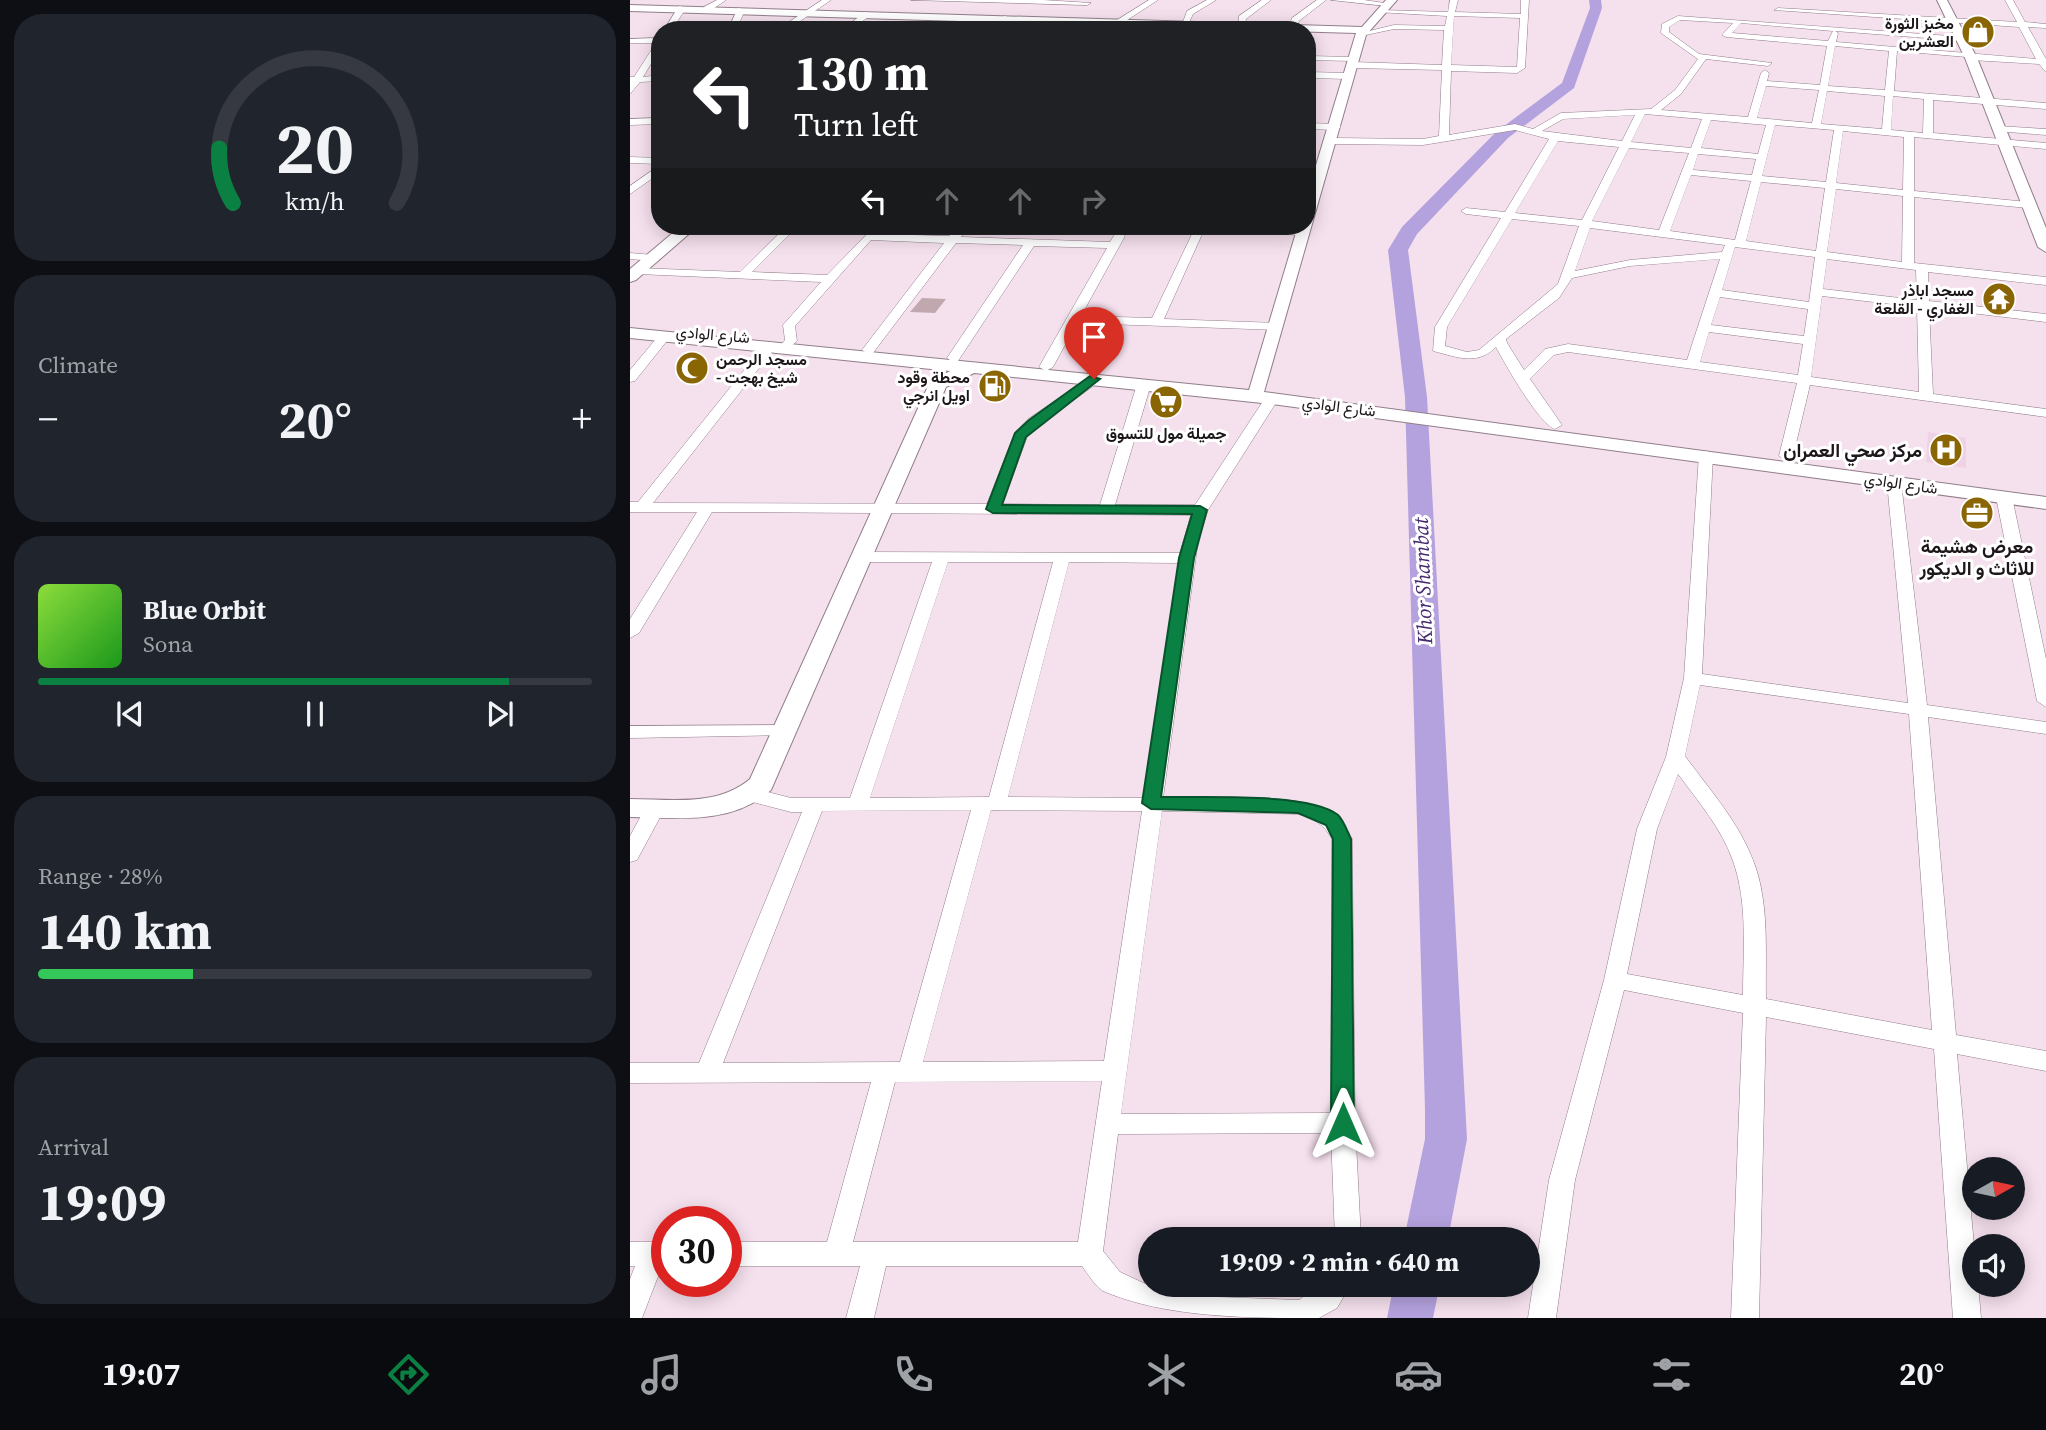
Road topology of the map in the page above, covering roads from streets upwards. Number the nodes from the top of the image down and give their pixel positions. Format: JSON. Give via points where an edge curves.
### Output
{"nodes":[{"id":1,"x":722,"y":0,"type":"edge"},
{"id":2,"x":827,"y":0,"type":"edge"},
{"id":3,"x":915,"y":0,"type":"edge"},
{"id":4,"x":1154,"y":0,"type":"edge"},
{"id":5,"x":1212,"y":0,"type":"edge"},
{"id":6,"x":1267,"y":0,"type":"edge"},
{"id":7,"x":1322,"y":0,"type":"edge"},
{"id":8,"x":1335,"y":0,"type":"edge"},
{"id":9,"x":1454,"y":0,"type":"edge"},
{"id":10,"x":1525,"y":0,"type":"edge"},
{"id":11,"x":1796,"y":0,"type":"edge"},
{"id":12,"x":1942,"y":0,"type":"edge"},
{"id":13,"x":2009,"y":0,"type":"edge"},
{"id":14,"x":951,"y":1,"type":"edge"},
{"id":15,"x":1025,"y":1,"type":"edge"},
{"id":16,"x":1089,"y":2,"type":"edge"},
{"id":17,"x":1389,"y":7,"type":"edge"},
{"id":18,"x":630,"y":8,"type":"edge"},
{"id":19,"x":682,"y":8,"type":"junction"},
{"id":20,"x":707,"y":9,"type":"junction"},
{"id":21,"x":741,"y":10,"type":"junction"},
{"id":22,"x":1778,"y":10,"type":"junction"},
{"id":23,"x":808,"y":12,"type":"junction"},
{"id":24,"x":1806,"y":12,"type":"junction"},
{"id":25,"x":1861,"y":12,"type":"junction"},
{"id":26,"x":868,"y":14,"type":"junction"},
{"id":27,"x":1452,"y":14,"type":"junction"},
{"id":28,"x":935,"y":16,"type":"junction"},
{"id":29,"x":1522,"y":16,"type":"junction"},
{"id":30,"x":1007,"y":18,"type":"junction"},
{"id":31,"x":1894,"y":18,"type":"junction"},
{"id":32,"x":1064,"y":20,"type":"junction"},
{"id":33,"x":674,"y":21,"type":"edge"},
{"id":34,"x":736,"y":21,"type":"edge"},
{"id":35,"x":794,"y":21,"type":"edge"},
{"id":36,"x":858,"y":21,"type":"edge"},
{"id":37,"x":929,"y":21,"type":"edge"},
{"id":38,"x":1004,"y":21,"type":"edge"},
{"id":39,"x":1091,"y":21,"type":"edge"},
{"id":40,"x":1120,"y":21,"type":"edge"},
{"id":41,"x":1183,"y":21,"type":"edge"},
{"id":42,"x":1242,"y":21,"type":"edge"},
{"id":43,"x":1295,"y":21,"type":"edge"},
{"id":44,"x":1739,"y":21,"type":"junction"},
{"id":45,"x":1763,"y":22,"type":"junction"},
{"id":46,"x":1953,"y":22,"type":"junction"},
{"id":47,"x":2022,"y":25,"type":"junction"},
{"id":48,"x":2046,"y":26,"type":"edge"},
{"id":49,"x":1394,"y":27,"type":"junction"},
{"id":50,"x":1802,"y":27,"type":"junction"},
{"id":51,"x":1448,"y":28,"type":"junction"},
{"id":52,"x":1316,"y":30,"type":"edge"},
{"id":53,"x":1835,"y":30,"type":"junction"},
{"id":54,"x":1361,"y":32,"type":"junction"},
{"id":55,"x":1859,"y":32,"type":"junction"},
{"id":56,"x":1894,"y":34,"type":"junction"},
{"id":57,"x":1962,"y":39,"type":"junction"},
{"id":58,"x":1774,"y":40,"type":"junction"},
{"id":59,"x":630,"y":41,"type":"edge"},
{"id":60,"x":651,"y":41,"type":"edge"},
{"id":61,"x":1832,"y":44,"type":"junction"},
{"id":62,"x":1893,"y":49,"type":"junction"},
{"id":63,"x":651,"y":54,"type":"edge"},
{"id":64,"x":1703,"y":57,"type":"junction"},
{"id":65,"x":1970,"y":57,"type":"junction"},
{"id":66,"x":1316,"y":60,"type":"edge"},
{"id":67,"x":1768,"y":63,"type":"junction"},
{"id":68,"x":2045,"y":64,"type":"edge"},
{"id":69,"x":1353,"y":67,"type":"junction"},
{"id":70,"x":1447,"y":68,"type":"junction"},
{"id":71,"x":1316,"y":73,"type":"edge"},
{"id":72,"x":634,"y":79,"type":"edge"},
{"id":73,"x":1762,"y":83,"type":"junction"},
{"id":74,"x":1823,"y":88,"type":"junction"},
{"id":75,"x":630,"y":91,"type":"edge"},
{"id":76,"x":1889,"y":94,"type":"junction"},
{"id":77,"x":1928,"y":97,"type":"junction"},
{"id":78,"x":1989,"y":103,"type":"junction"},
{"id":79,"x":2046,"y":106,"type":"edge"},
{"id":80,"x":1654,"y":111,"type":"junction"},
{"id":81,"x":1639,"y":112,"type":"junction"},
{"id":82,"x":1708,"y":116,"type":"junction"},
{"id":83,"x":1752,"y":120,"type":"junction"},
{"id":84,"x":651,"y":121,"type":"edge"},
{"id":85,"x":630,"y":122,"type":"edge"},
{"id":86,"x":1771,"y":122,"type":"junction"},
{"id":87,"x":1316,"y":126,"type":"edge"},
{"id":88,"x":1816,"y":126,"type":"junction"},
{"id":89,"x":1336,"y":127,"type":"junction"},
{"id":90,"x":1839,"y":128,"type":"junction"},
{"id":91,"x":1998,"y":129,"type":"junction"},
{"id":92,"x":1536,"y":131,"type":"junction"},
{"id":93,"x":1886,"y":132,"type":"junction"},
{"id":94,"x":2046,"y":132,"type":"edge"},
{"id":95,"x":1909,"y":134,"type":"junction"},
{"id":96,"x":1928,"y":136,"type":"junction"},
{"id":97,"x":1555,"y":138,"type":"junction"},
{"id":98,"x":1444,"y":139,"type":"junction"},
{"id":99,"x":1332,"y":141,"type":"junction"},
{"id":100,"x":2004,"y":143,"type":"junction"},
{"id":101,"x":1624,"y":144,"type":"junction"},
{"id":102,"x":2046,"y":146,"type":"edge"},
{"id":103,"x":1695,"y":151,"type":"junction"},
{"id":104,"x":1762,"y":157,"type":"junction"},
{"id":105,"x":630,"y":160,"type":"edge"},
{"id":106,"x":651,"y":161,"type":"edge"},
{"id":107,"x":1687,"y":172,"type":"junction"},
{"id":108,"x":651,"y":175,"type":"edge"},
{"id":109,"x":1316,"y":175,"type":"edge"},
{"id":110,"x":1756,"y":179,"type":"junction"},
{"id":111,"x":1832,"y":186,"type":"junction"},
{"id":112,"x":630,"y":191,"type":"edge"},
{"id":113,"x":1909,"y":194,"type":"junction"},
{"id":114,"x":2028,"y":205,"type":"junction"},
{"id":115,"x":1465,"y":211,"type":"dead end"},
{"id":116,"x":1510,"y":215,"type":"junction"},
{"id":117,"x":2040,"y":222,"type":"edge"},
{"id":118,"x":1586,"y":223,"type":"junction"},
{"id":119,"x":1664,"y":232,"type":"junction"},
{"id":120,"x":680,"y":235,"type":"edge"},
{"id":121,"x":784,"y":235,"type":"edge"},
{"id":122,"x":956,"y":235,"type":"edge"},
{"id":123,"x":1120,"y":235,"type":"edge"},
{"id":124,"x":1197,"y":235,"type":"edge"},
{"id":125,"x":1303,"y":235,"type":"edge"},
{"id":126,"x":869,"y":237,"type":"joint"},
{"id":127,"x":952,"y":240,"type":"junction"},
{"id":128,"x":1031,"y":242,"type":"junction"},
{"id":129,"x":1735,"y":242,"type":"junction"},
{"id":130,"x":2045,"y":243,"type":"edge"},
{"id":131,"x":1114,"y":246,"type":"junction"},
{"id":132,"x":1727,"y":255,"type":"junction"},
{"id":133,"x":1822,"y":255,"type":"junction"},
{"id":134,"x":1908,"y":266,"type":"junction"},
{"id":135,"x":633,"y":268,"type":"edge"},
{"id":136,"x":1922,"y":268,"type":"junction"},
{"id":137,"x":744,"y":274,"type":"junction"},
{"id":138,"x":1566,"y":276,"type":"junction"},
{"id":139,"x":831,"y":279,"type":"junction"},
{"id":140,"x":2046,"y":281,"type":"edge"},
{"id":141,"x":1817,"y":292,"type":"junction"},
{"id":142,"x":1715,"y":293,"type":"junction"},
{"id":143,"x":1923,"y":304,"type":"junction"},
{"id":144,"x":1815,"y":306,"type":"junction"},
{"id":145,"x":2046,"y":318,"type":"edge"},
{"id":146,"x":1074,"y":319,"type":"junction"},
{"id":147,"x":1156,"y":322,"type":"junction"},
{"id":148,"x":630,"y":327,"type":"edge"},
{"id":149,"x":1277,"y":327,"type":"junction"},
{"id":150,"x":1705,"y":328,"type":"junction"},
{"id":151,"x":630,"y":333,"type":"edge"},
{"id":152,"x":664,"y":337,"type":"junction"},
{"id":153,"x":1499,"y":337,"type":"junction"},
{"id":154,"x":1811,"y":341,"type":"junction"},
{"id":155,"x":782,"y":345,"type":"junction"},
{"id":156,"x":868,"y":350,"type":"junction"},
{"id":157,"x":953,"y":358,"type":"junction"},
{"id":158,"x":922,"y":362,"type":"junction"},
{"id":159,"x":1692,"y":366,"type":"junction"},
{"id":160,"x":974,"y":367,"type":"junction"},
{"id":161,"x":1046,"y":367,"type":"junction"},
{"id":162,"x":630,"y":378,"type":"edge"},
{"id":163,"x":1523,"y":378,"type":"junction"},
{"id":164,"x":1094,"y":379,"type":"junction"},
{"id":165,"x":1804,"y":381,"type":"junction"},
{"id":166,"x":938,"y":384,"type":"junction"},
{"id":167,"x":1144,"y":384,"type":"junction"},
{"id":168,"x":1265,"y":393,"type":"junction"},
{"id":169,"x":1926,"y":397,"type":"junction"},
{"id":170,"x":2046,"y":414,"type":"edge"},
{"id":171,"x":1447,"y":416,"type":"junction"},
{"id":172,"x":1555,"y":425,"type":"junction"},
{"id":173,"x":1706,"y":455,"type":"junction"},
{"id":174,"x":1786,"y":456,"type":"junction"},
{"id":175,"x":1894,"y":482,"type":"junction"},
{"id":176,"x":2046,"y":492,"type":"edge"},
{"id":177,"x":2004,"y":497,"type":"junction"},
{"id":178,"x":2046,"y":503,"type":"edge"},
{"id":179,"x":636,"y":507,"type":"edge"},
{"id":180,"x":707,"y":508,"type":"junction"},
{"id":181,"x":882,"y":509,"type":"junction"},
{"id":182,"x":993,"y":509,"type":"junction"},
{"id":183,"x":1106,"y":509,"type":"junction"},
{"id":184,"x":1200,"y":510,"type":"junction"},
{"id":185,"x":861,"y":557,"type":"junction"},
{"id":186,"x":942,"y":557,"type":"junction"},
{"id":187,"x":1062,"y":557,"type":"junction"},
{"id":188,"x":1186,"y":558,"type":"junction"},
{"id":189,"x":630,"y":633,"type":"edge"},
{"id":190,"x":1693,"y":678,"type":"junction"},
{"id":191,"x":2046,"y":701,"type":"edge"},
{"id":192,"x":1918,"y":710,"type":"junction"},
{"id":193,"x":2046,"y":728,"type":"edge"},
{"id":194,"x":784,"y":731,"type":"junction"},
{"id":195,"x":630,"y":732,"type":"edge"},
{"id":196,"x":1675,"y":757,"type":"junction"},
{"id":197,"x":752,"y":795,"type":"junction"},
{"id":198,"x":990,"y":802,"type":"junction"},
{"id":199,"x":1151,"y":803,"type":"junction"},
{"id":200,"x":858,"y":804,"type":"junction"},
{"id":201,"x":815,"y":805,"type":"junction"},
{"id":202,"x":654,"y":807,"type":"junction"},
{"id":203,"x":630,"y":808,"type":"edge"},
{"id":204,"x":630,"y":855,"type":"edge"},
{"id":205,"x":1615,"y":980,"type":"junction"},
{"id":206,"x":1755,"y":1006,"type":"junction"},
{"id":207,"x":1943,"y":1042,"type":"junction"},
{"id":208,"x":2046,"y":1061,"type":"edge"},
{"id":209,"x":897,"y":1071,"type":"junction"},
{"id":210,"x":1114,"y":1071,"type":"junction"},
{"id":211,"x":706,"y":1072,"type":"junction"},
{"id":212,"x":630,"y":1073,"type":"edge"},
{"id":213,"x":1107,"y":1124,"type":"junction"},
{"id":214,"x":1343,"y":1124,"type":"junction"},
{"id":215,"x":1347,"y":1227,"type":"edge"},
{"id":216,"x":650,"y":1254,"type":"edge"},
{"id":217,"x":742,"y":1254,"type":"edge"},
{"id":218,"x":837,"y":1254,"type":"junction"},
{"id":219,"x":876,"y":1254,"type":"junction"},
{"id":220,"x":1089,"y":1254,"type":"junction"},
{"id":221,"x":1138,"y":1294,"type":"edge"},
{"id":222,"x":1144,"y":1297,"type":"edge"},
{"id":223,"x":1328,"y":1297,"type":"edge"},
{"id":224,"x":630,"y":1314,"type":"edge"},
{"id":225,"x":860,"y":1318,"type":"edge"},
{"id":226,"x":1542,"y":1318,"type":"edge"},
{"id":227,"x":1745,"y":1318,"type":"edge"},
{"id":228,"x":1966,"y":1318,"type":"edge"}],
"edges":[{"from":1,"to":20,"type":"street"},
{"from":2,"to":23,"type":"street"},
{"from":3,"to":14,"type":"street"},
{"from":4,"to":40,"type":"street"},
{"from":5,"to":41,"type":"street"},
{"from":6,"to":42,"type":"street"},
{"from":7,"to":43,"type":"street"},
{"from":8,"to":17,"type":"street"},
{"from":9,"to":27,"type":"street"},
{"from":10,"to":29,"type":"street"},
{"from":11,"to":22,"type":"street"},
{"from":12,"to":46,"type":"street"},
{"from":13,"to":47,"type":"street"},
{"from":14,"to":15,"type":"street"},
{"from":14,"to":28,"type":"street"},
{"from":15,"to":16,"type":"street"},
{"from":16,"to":32,"type":"street"},
{"from":17,"to":27,"type":"street"},
{"from":17,"to":49,"type":"street"},
{"from":17,"to":54,"type":"street"},
{"from":18,"to":19,"type":"street"},
{"from":19,"to":20,"type":"street"},
{"from":19,"to":33,"type":"street"},
{"from":20,"to":21,"type":"street"},
{"from":21,"to":23,"type":"street"},
{"from":21,"to":34,"type":"street"},
{"from":22,"to":24,"type":"street"},
{"from":22,"to":45,"type":"street"},
{"from":23,"to":26,"type":"street"},
{"from":23,"to":35,"type":"street"},
{"from":24,"to":25,"type":"street"},
{"from":24,"to":50,"type":"street"},
{"from":25,"to":31,"type":"street"},
{"from":25,"to":55,"type":"street"},
{"from":26,"to":28,"type":"street"},
{"from":26,"to":36,"type":"street"},
{"from":27,"to":29,"type":"street"},
{"from":27,"to":51,"type":"street"},
{"from":28,"to":30,"type":"street"},
{"from":28,"to":37,"type":"street"},
{"from":29,"to":70,"type":"street","via":[[1521,68]]},
{"from":30,"to":32,"type":"street"},
{"from":30,"to":38,"type":"street"},
{"from":31,"to":46,"type":"street"},
{"from":31,"to":56,"type":"street"},
{"from":32,"to":39,"type":"street"},
{"from":44,"to":45,"type":"street"},
{"from":44,"to":58,"type":"street","via":[[1726,35]]},
{"from":44,"to":64,"type":"street","via":[[1692,17],[1667,23],[1665,33]]},
{"from":45,"to":50,"type":"street"},
{"from":46,"to":47,"type":"street"},
{"from":46,"to":57,"type":"street"},
{"from":47,"to":48,"type":"street"},
{"from":47,"to":68,"type":"street"},
{"from":49,"to":51,"type":"street"},
{"from":49,"to":54,"type":"street"},
{"from":50,"to":53,"type":"street"},
{"from":51,"to":70,"type":"street"},
{"from":52,"to":54,"type":"street"},
{"from":53,"to":55,"type":"street"},
{"from":53,"to":61,"type":"street"},
{"from":54,"to":69,"type":"street"},
{"from":55,"to":56,"type":"street"},
{"from":56,"to":57,"type":"street"},
{"from":57,"to":65,"type":"street"},
{"from":58,"to":61,"type":"street"},
{"from":58,"to":67,"type":"street"},
{"from":59,"to":60,"type":"street"},
{"from":61,"to":62,"type":"street"},
{"from":61,"to":74,"type":"street"},
{"from":62,"to":65,"type":"street"},
{"from":62,"to":76,"type":"street"},
{"from":63,"to":72,"type":"street"},
{"from":64,"to":67,"type":"street"},
{"from":64,"to":80,"type":"street","via":[[1678,92]]},
{"from":65,"to":68,"type":"street"},
{"from":65,"to":78,"type":"street"},
{"from":66,"to":69,"type":"street"},
{"from":67,"to":73,"type":"street"},
{"from":69,"to":70,"type":"street"},
{"from":69,"to":71,"type":"street"},
{"from":69,"to":89,"type":"street"},
{"from":70,"to":98,"type":"street"},
{"from":72,"to":75,"type":"street"},
{"from":73,"to":74,"type":"street"},
{"from":73,"to":83,"type":"street"},
{"from":74,"to":76,"type":"street"},
{"from":74,"to":88,"type":"street"},
{"from":76,"to":77,"type":"street"},
{"from":76,"to":93,"type":"street"},
{"from":77,"to":78,"type":"street"},
{"from":77,"to":96,"type":"street"},
{"from":78,"to":79,"type":"street"},
{"from":78,"to":91,"type":"street"},
{"from":80,"to":81,"type":"street"},
{"from":80,"to":82,"type":"street"},
{"from":81,"to":92,"type":"street","via":[[1561,116]]},
{"from":81,"to":101,"type":"street"},
{"from":82,"to":83,"type":"street"},
{"from":82,"to":103,"type":"street"},
{"from":83,"to":86,"type":"street"},
{"from":84,"to":85,"type":"street"},
{"from":86,"to":88,"type":"street"},
{"from":86,"to":104,"type":"street"},
{"from":87,"to":89,"type":"street"},
{"from":88,"to":90,"type":"street"},
{"from":89,"to":99,"type":"street"},
{"from":90,"to":93,"type":"street"},
{"from":90,"to":111,"type":"street"},
{"from":91,"to":94,"type":"street"},
{"from":91,"to":100,"type":"street"},
{"from":92,"to":97,"type":"street"},
{"from":92,"to":98,"type":"street","via":[[1515,127]]},
{"from":93,"to":95,"type":"street"},
{"from":95,"to":96,"type":"street"},
{"from":95,"to":113,"type":"street"},
{"from":96,"to":100,"type":"street"},
{"from":97,"to":101,"type":"street"},
{"from":97,"to":116,"type":"street"},
{"from":98,"to":99,"type":"street"},
{"from":99,"to":109,"type":"street"},
{"from":100,"to":102,"type":"street"},
{"from":100,"to":114,"type":"street"},
{"from":101,"to":103,"type":"street"},
{"from":101,"to":118,"type":"street"},
{"from":103,"to":104,"type":"street"},
{"from":103,"to":107,"type":"street"},
{"from":104,"to":110,"type":"street"},
{"from":105,"to":106,"type":"street"},
{"from":107,"to":110,"type":"street"},
{"from":107,"to":119,"type":"street"},
{"from":108,"to":112,"type":"street"},
{"from":110,"to":111,"type":"street"},
{"from":110,"to":129,"type":"street"},
{"from":111,"to":113,"type":"street"},
{"from":111,"to":133,"type":"street"},
{"from":113,"to":114,"type":"street"},
{"from":113,"to":134,"type":"street"},
{"from":114,"to":117,"type":"street"},
{"from":115,"to":116,"type":"street"},
{"from":116,"to":118,"type":"street"},
{"from":116,"to":153,"type":"street","via":[[1441,327],[1438,348],[1467,356],[1483,353]]},
{"from":117,"to":130,"type":"street"},
{"from":118,"to":119,"type":"street"},
{"from":118,"to":138,"type":"street"},
{"from":119,"to":129,"type":"street"},
{"from":120,"to":135,"type":"street"},
{"from":121,"to":137,"type":"street"},
{"from":122,"to":127,"type":"street"},
{"from":123,"to":131,"type":"street"},
{"from":124,"to":147,"type":"street"},
{"from":125,"to":149,"type":"street"},
{"from":126,"to":127,"type":"street"},
{"from":126,"to":139,"type":"street"},
{"from":127,"to":128,"type":"street"},
{"from":127,"to":156,"type":"street"},
{"from":128,"to":131,"type":"street"},
{"from":128,"to":157,"type":"street"},
{"from":129,"to":132,"type":"street"},
{"from":129,"to":133,"type":"street"},
{"from":131,"to":146,"type":"street"},
{"from":132,"to":138,"type":"street","via":[[1630,263]]},
{"from":132,"to":142,"type":"street"},
{"from":133,"to":134,"type":"street"},
{"from":133,"to":141,"type":"street"},
{"from":134,"to":136,"type":"street"},
{"from":135,"to":137,"type":"street"},
{"from":136,"to":140,"type":"street"},
{"from":136,"to":143,"type":"street"},
{"from":137,"to":139,"type":"street"},
{"from":138,"to":153,"type":"street","via":[[1555,295]]},
{"from":139,"to":155,"type":"street","via":[[789,325]]},
{"from":141,"to":143,"type":"street"},
{"from":141,"to":144,"type":"street"},
{"from":142,"to":144,"type":"street"},
{"from":142,"to":150,"type":"street"},
{"from":143,"to":145,"type":"street"},
{"from":143,"to":169,"type":"street"},
{"from":144,"to":154,"type":"street"},
{"from":146,"to":147,"type":"street"},
{"from":146,"to":161,"type":"street"},
{"from":147,"to":149,"type":"street"},
{"from":148,"to":155,"type":"street","name":"شارع الوادي"},
{"from":149,"to":168,"type":"street"},
{"from":150,"to":154,"type":"street"},
{"from":150,"to":159,"type":"street"},
{"from":151,"to":152,"type":"street","name":"شارع الوادي"},
{"from":152,"to":155,"type":"street","name":"شارع الوادي"},
{"from":152,"to":162,"type":"street"},
{"from":153,"to":163,"type":"street","via":[[1504,355]]},
{"from":154,"to":165,"type":"street"},
{"from":155,"to":156,"type":"street","name":"شارع الوادي"},
{"from":155,"to":158,"type":"street","name":"شارع الوادي"},
{"from":155,"to":179,"type":"street"},
{"from":156,"to":157,"type":"street","name":"شارع الوادي"},
{"from":157,"to":161,"type":"street","name":"شارع الوادي"},
{"from":158,"to":160,"type":"street","name":"شارع الوادي"},
{"from":158,"to":166,"type":"street"},
{"from":159,"to":163,"type":"street","via":[[1559,348]]},
{"from":159,"to":165,"type":"street"},
{"from":160,"to":164,"type":"street","name":"شارع الوادي"},
{"from":160,"to":166,"type":"street"},
{"from":161,"to":168,"type":"street","name":"شارع الوادي"},
{"from":163,"to":172,"type":"street"},
{"from":164,"to":167,"type":"street","name":"شارع الوادي"},
{"from":164,"to":182,"type":"street","via":[[1020,436]]},
{"from":165,"to":169,"type":"street"},
{"from":165,"to":174,"type":"street"},
{"from":166,"to":181,"type":"street"},
{"from":167,"to":168,"type":"street","name":"شارع الوادي"},
{"from":167,"to":183,"type":"street"},
{"from":168,"to":171,"type":"street","name":"شارع الوادي"},
{"from":168,"to":184,"type":"street"},
{"from":169,"to":170,"type":"street"},
{"from":171,"to":172,"type":"street","name":"شارع الوادي"},
{"from":171,"to":173,"type":"street","name":"شارع الوادي"},
{"from":172,"to":174,"type":"street","name":"شارع الوادي"},
{"from":173,"to":175,"type":"street","name":"شارع الوادي"},
{"from":173,"to":190,"type":"street"},
{"from":174,"to":176,"type":"street","name":"شارع الوادي"},
{"from":175,"to":177,"type":"street","name":"شارع الوادي"},
{"from":175,"to":192,"type":"street"},
{"from":177,"to":178,"type":"street","name":"شارع الوادي"},
{"from":177,"to":191,"type":"street"},
{"from":179,"to":180,"type":"street"},
{"from":180,"to":181,"type":"street"},
{"from":180,"to":189,"type":"street"},
{"from":181,"to":182,"type":"street"},
{"from":181,"to":185,"type":"street"},
{"from":182,"to":183,"type":"street"},
{"from":183,"to":184,"type":"street"},
{"from":184,"to":188,"type":"street"},
{"from":185,"to":186,"type":"street"},
{"from":185,"to":194,"type":"street"},
{"from":186,"to":187,"type":"street"},
{"from":186,"to":200,"type":"street"},
{"from":187,"to":188,"type":"street"},
{"from":187,"to":198,"type":"street"},
{"from":188,"to":199,"type":"street"},
{"from":190,"to":192,"type":"street"},
{"from":190,"to":196,"type":"street"},
{"from":192,"to":193,"type":"street"},
{"from":192,"to":207,"type":"street"},
{"from":194,"to":195,"type":"street"},
{"from":194,"to":197,"type":"street"},
{"from":196,"to":205,"type":"street","via":[[1647,829]]},
{"from":196,"to":206,"type":"street","via":[[1719,815],[1743,860],[1753,902]]},
{"from":197,"to":201,"type":"street","via":[[791,805]]},
{"from":197,"to":202,"type":"street","via":[[709,807]]},
{"from":198,"to":199,"type":"street"},
{"from":198,"to":200,"type":"street"},
{"from":198,"to":209,"type":"street"},
{"from":199,"to":210,"type":"street"},
{"from":199,"to":214,"type":"street","via":[[1298,807],[1334,821],[1342,839]]},
{"from":200,"to":201,"type":"street"},
{"from":201,"to":211,"type":"street"},
{"from":202,"to":203,"type":"street"},
{"from":202,"to":204,"type":"street"},
{"from":205,"to":206,"type":"street"},
{"from":205,"to":226,"type":"street","via":[[1562,1180]]},
{"from":206,"to":207,"type":"street"},
{"from":206,"to":227,"type":"street"},
{"from":207,"to":208,"type":"street"},
{"from":207,"to":228,"type":"street"},
{"from":209,"to":210,"type":"street"},
{"from":209,"to":211,"type":"street"},
{"from":209,"to":218,"type":"street"},
{"from":210,"to":213,"type":"street"},
{"from":211,"to":212,"type":"street"},
{"from":213,"to":214,"type":"street"},
{"from":213,"to":220,"type":"street"},
{"from":214,"to":215,"type":"street"},
{"from":216,"to":224,"type":"street"},
{"from":217,"to":218,"type":"street"},
{"from":218,"to":219,"type":"street"},
{"from":219,"to":220,"type":"street"},
{"from":219,"to":225,"type":"street"},
{"from":220,"to":221,"type":"street","via":[[1110,1282]]},
{"from":222,"to":223,"type":"street","via":[[1191,1309],[1302,1313]]}]}
